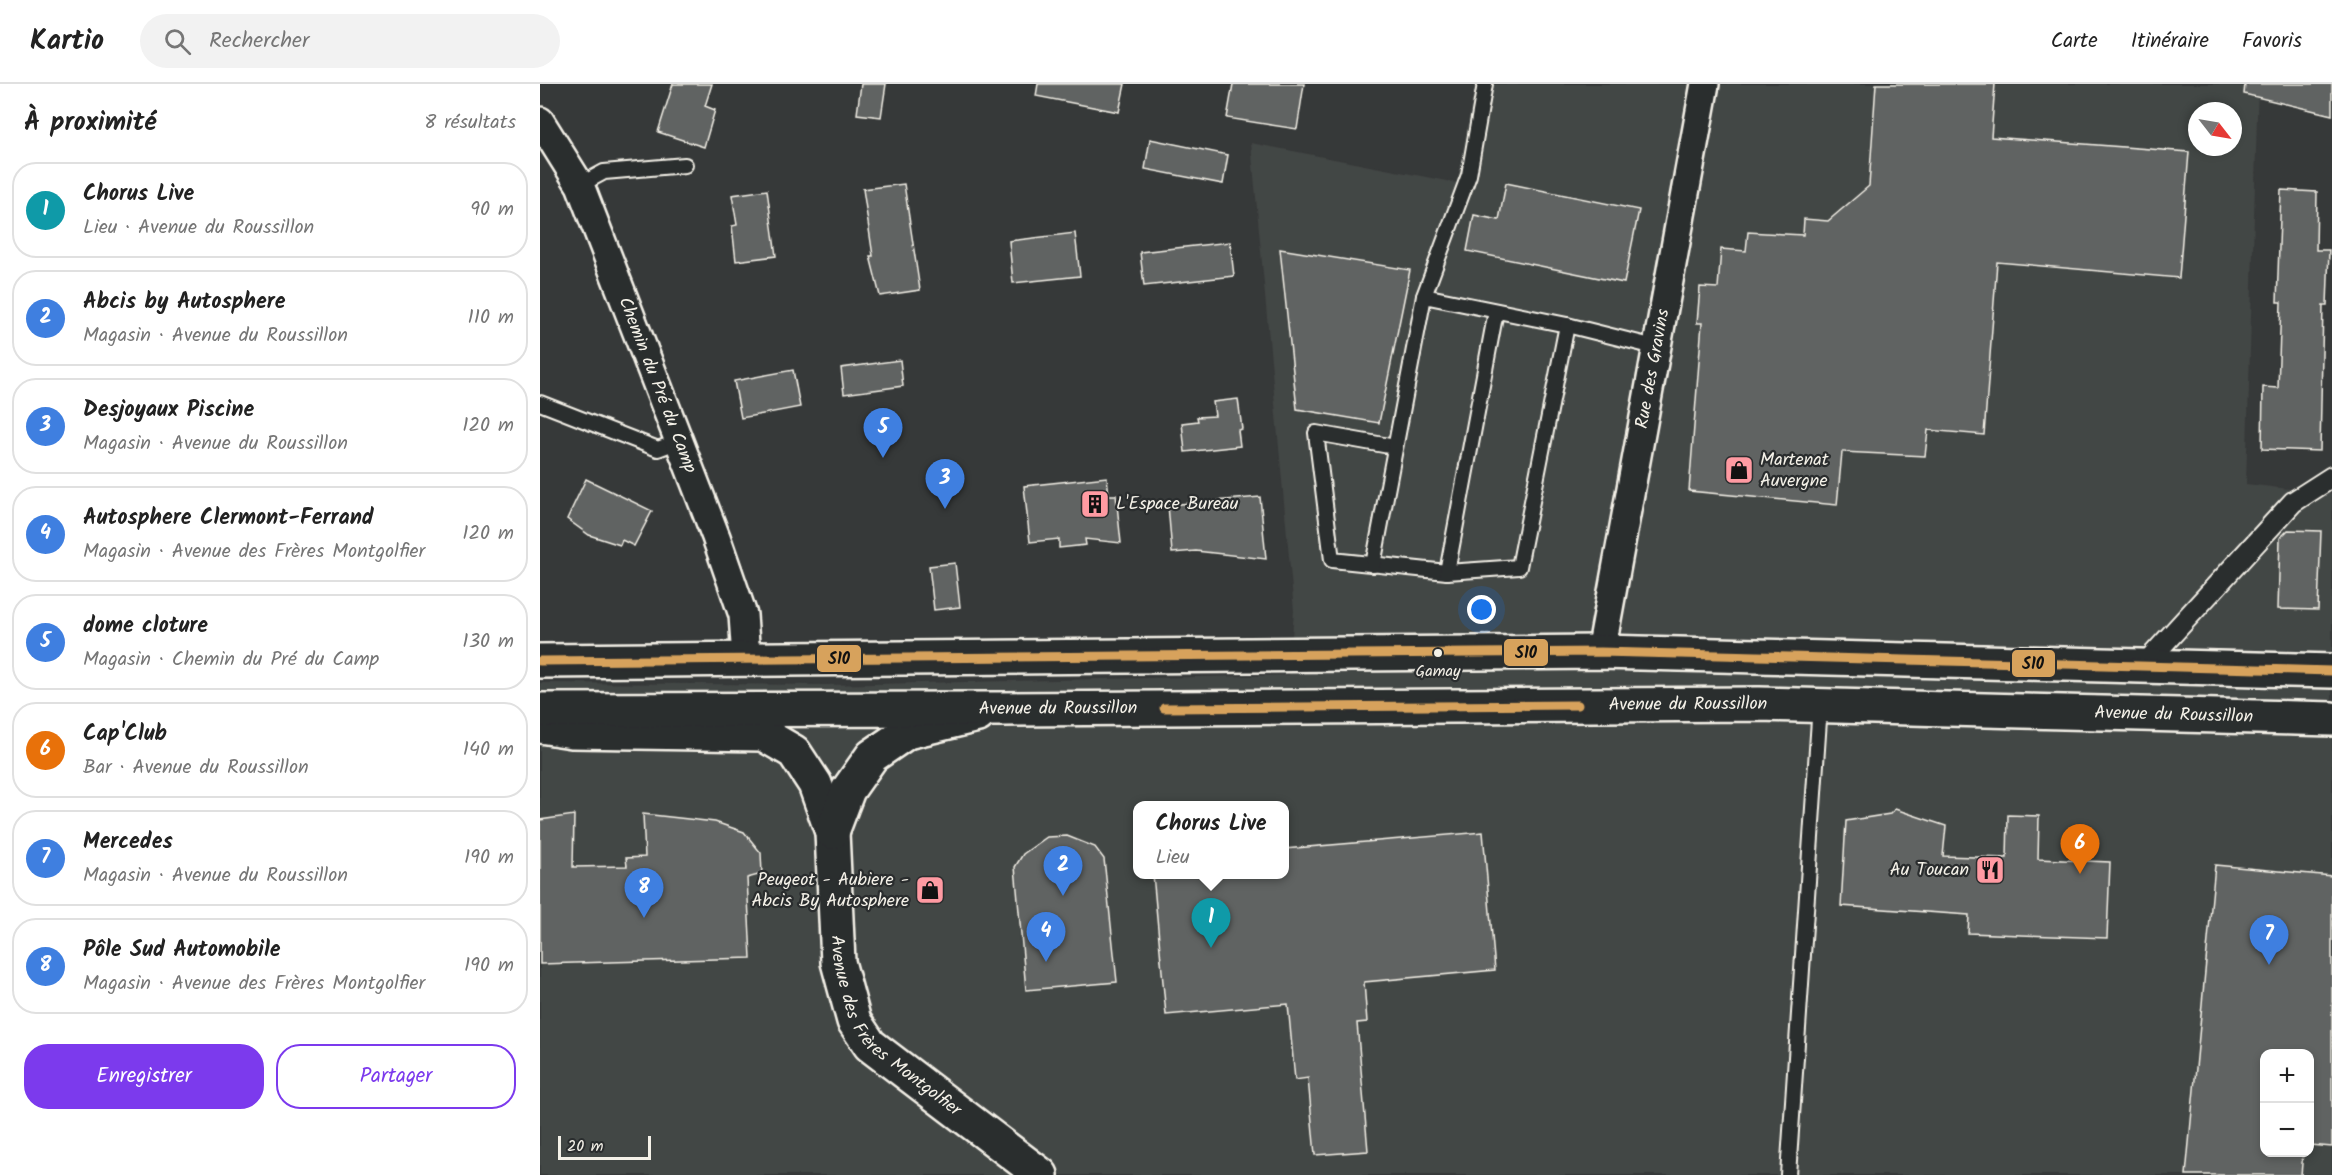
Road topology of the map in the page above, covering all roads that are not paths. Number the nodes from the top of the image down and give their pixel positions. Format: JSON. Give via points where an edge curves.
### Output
{"nodes":[{"id":1,"x":1485,"y":84,"type":"edge"},
{"id":2,"x":1705,"y":84,"type":"edge"},
{"id":3,"x":540,"y":121,"type":"edge"},
{"id":4,"x":685,"y":165,"type":"dead end"},
{"id":5,"x":580,"y":185,"type":"junction"},
{"id":6,"x":1424,"y":297,"type":"junction"},
{"id":7,"x":1496,"y":311,"type":"junction"},
{"id":8,"x":1567,"y":325,"type":"junction"},
{"id":9,"x":1655,"y":347,"type":"junction"},
{"id":10,"x":540,"y":403,"type":"edge"},
{"id":11,"x":679,"y":441,"type":"junction"},
{"id":12,"x":1395,"y":447,"type":"junction"},
{"id":13,"x":2332,"y":477,"type":"edge"},
{"id":14,"x":1373,"y":565,"type":"junction"},
{"id":15,"x":1447,"y":572,"type":"junction"},
{"id":16,"x":1601,"y":652,"type":"junction"},
{"id":17,"x":746,"y":658,"type":"junction"},
{"id":18,"x":540,"y":661,"type":"edge"},
{"id":19,"x":2144,"y":665,"type":"junction"},
{"id":20,"x":2332,"y":670,"type":"edge"},
{"id":21,"x":1820,"y":705,"type":"junction"},
{"id":22,"x":540,"y":710,"type":"edge"},
{"id":23,"x":1004,"y":710,"type":"junction"},
{"id":24,"x":2332,"y":719,"type":"edge"},
{"id":25,"x":540,"y":726,"type":"edge"},
{"id":26,"x":832,"y":832,"type":"junction"},
{"id":27,"x":1041,"y":1175,"type":"edge"},
{"id":28,"x":1788,"y":1175,"type":"edge"}],
"edges":[{"from":1,"to":6,"type":"lane","via":[[1469,176]]},
{"from":2,"to":9,"type":"street","name":"Rue des Gravins"},
{"from":3,"to":5,"type":"street","name":"Chemin du Pré du Camp"},
{"from":4,"to":5,"type":"lane","via":[[604,172]]},
{"from":5,"to":11,"type":"street","name":"Chemin du Pré du Camp"},
{"from":6,"to":7,"type":"lane"},
{"from":6,"to":12,"type":"lane"},
{"from":7,"to":8,"type":"lane"},
{"from":7,"to":15,"type":"lane"},
{"from":8,"to":9,"type":"lane"},
{"from":8,"to":15,"type":"lane","via":[[1519,567]]},
{"from":9,"to":16,"type":"street","name":"Rue des Gravins"},
{"from":10,"to":11,"type":"lane","via":[[658,449]]},
{"from":11,"to":17,"type":"street","name":"Chemin du Pré du Camp","via":[[743,615]]},
{"from":12,"to":14,"type":"lane"},
{"from":12,"to":14,"type":"lane","via":[[1316,433],[1332,560]]},
{"from":13,"to":19,"type":"street","via":[[2293,502]]},
{"from":14,"to":15,"type":"lane"},
{"from":16,"to":17,"type":"main road"},
{"from":16,"to":19,"type":"main road"},
{"from":17,"to":18,"type":"main road"},
{"from":19,"to":20,"type":"main road"},
{"from":21,"to":23,"type":"main road","name":"Avenue du Roussillon"},
{"from":21,"to":24,"type":"main road","name":"Avenue du Roussillon"},
{"from":21,"to":28,"type":"lane"},
{"from":22,"to":23,"type":"main road","name":"Avenue du Roussillon"},
{"from":23,"to":26,"type":"main road","via":[[907,732],[872,756],[848,790]]},
{"from":25,"to":26,"type":"main road","via":[[572,731],[763,734],[794,752],[815,784]]},
{"from":26,"to":27,"type":"main road","name":"Avenue des Frères Montgolfier","via":[[838,962],[854,1021],[870,1045]]}]}
